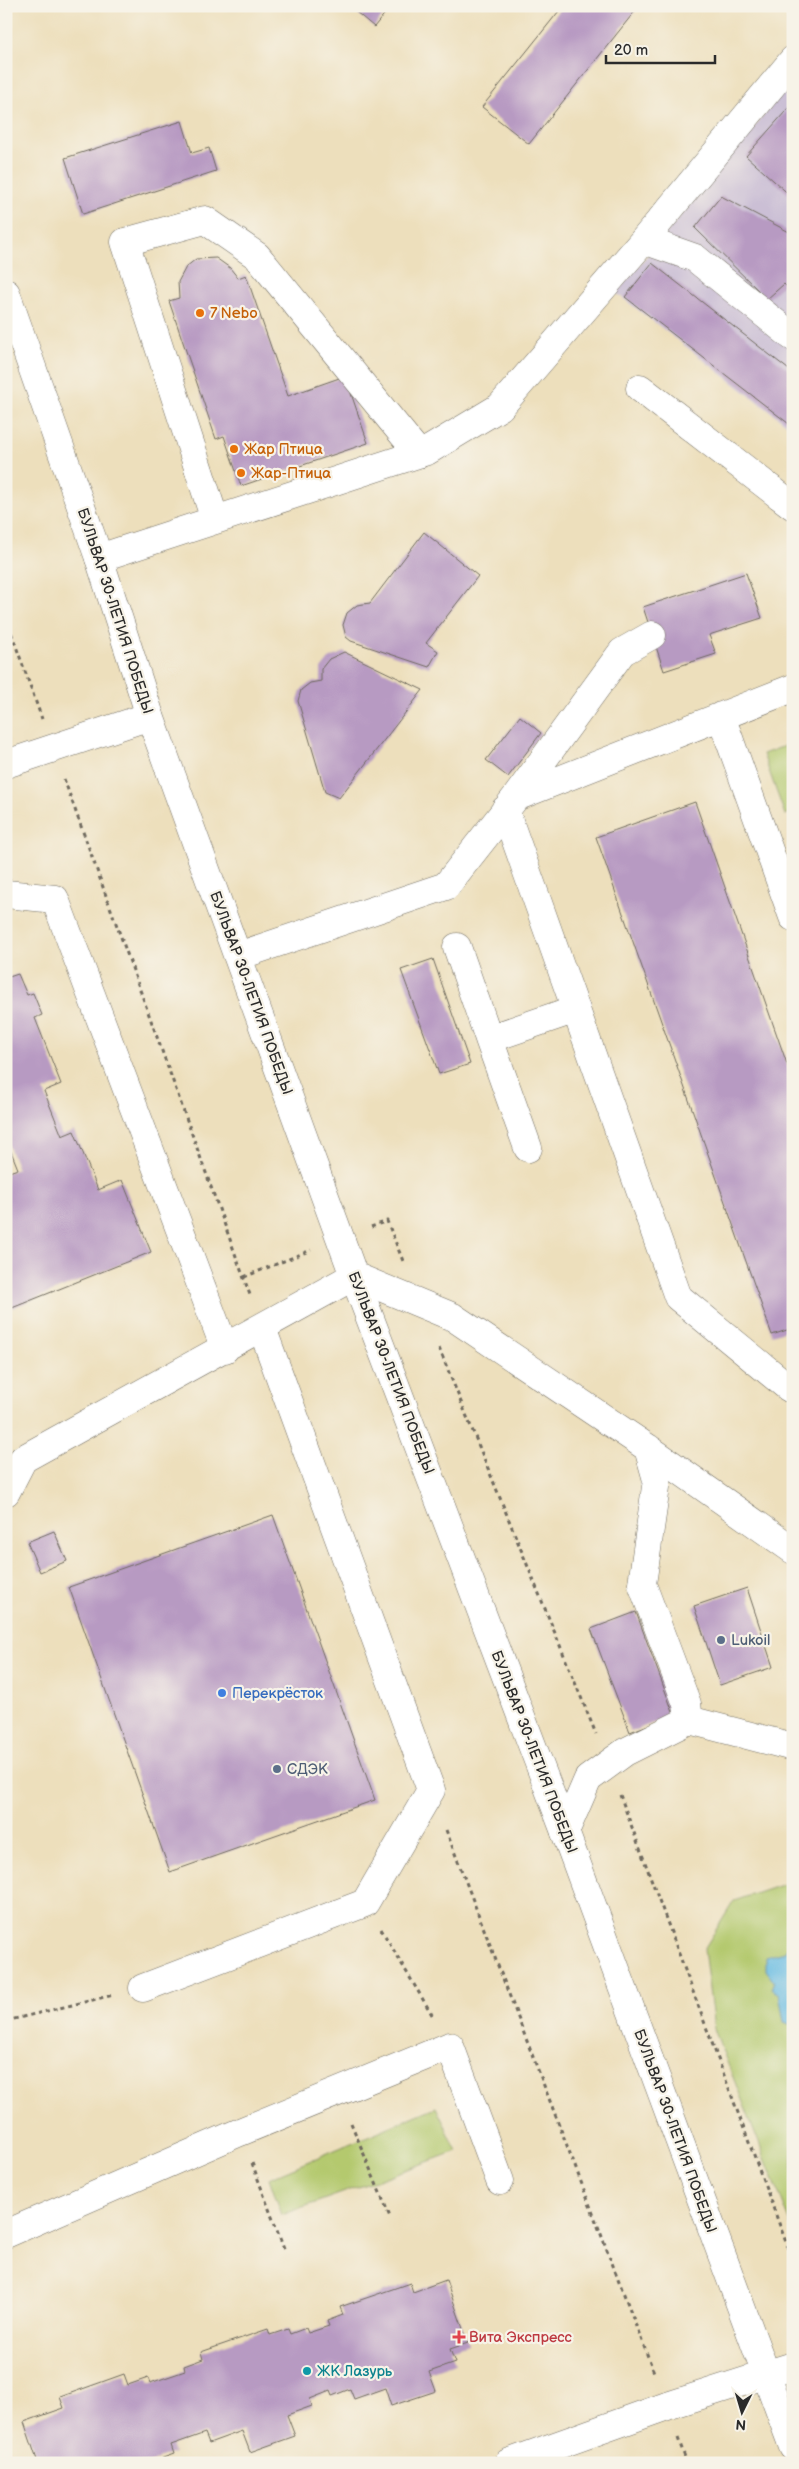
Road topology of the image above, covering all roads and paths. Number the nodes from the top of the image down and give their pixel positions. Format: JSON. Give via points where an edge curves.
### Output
{"nodes":[{"id":1,"x":793,"y":60,"type":"edge"},
{"id":2,"x":644,"y":240,"type":"junction"},
{"id":3,"x":6,"y":293,"type":"edge"},
{"id":4,"x":793,"y":337,"type":"edge"},
{"id":5,"x":640,"y":388,"type":"dead end"},
{"id":6,"x":419,"y":454,"type":"junction"},
{"id":7,"x":793,"y":506,"type":"edge"},
{"id":8,"x":215,"y":520,"type":"junction"},
{"id":9,"x":99,"y":558,"type":"junction"},
{"id":10,"x":6,"y":618,"type":"edge"},
{"id":11,"x":652,"y":635,"type":"dead end"},
{"id":12,"x":793,"y":688,"type":"edge"},
{"id":13,"x":150,"y":716,"type":"junction"},
{"id":14,"x":721,"y":716,"type":"junction"},
{"id":15,"x":53,"y":748,"type":"junction"},
{"id":16,"x":6,"y":764,"type":"edge"},
{"id":17,"x":511,"y":803,"type":"junction"},
{"id":18,"x":6,"y":894,"type":"edge"},
{"id":19,"x":793,"y":917,"type":"edge"},
{"id":20,"x":456,"y":947,"type":"dead end"},
{"id":21,"x":238,"y":956,"type":"junction"},
{"id":22,"x":576,"y":1009,"type":"junction"},
{"id":23,"x":489,"y":1039,"type":"junction"},
{"id":24,"x":528,"y":1148,"type":"dead end"},
{"id":25,"x":341,"y":1239,"type":"junction"},
{"id":26,"x":354,"y":1276,"type":"junction"},
{"id":27,"x":244,"y":1277,"type":"junction"},
{"id":28,"x":421,"y":1304,"type":"junction"},
{"id":29,"x":262,"y":1328,"type":"junction"},
{"id":30,"x":225,"y":1348,"type":"junction"},
{"id":31,"x":793,"y":1387,"type":"edge"},
{"id":32,"x":648,"y":1448,"type":"junction"},
{"id":33,"x":6,"y":1492,"type":"edge"},
{"id":34,"x":793,"y":1550,"type":"edge"},
{"id":35,"x":689,"y":1720,"type":"junction"},
{"id":36,"x":793,"y":1747,"type":"edge"},
{"id":37,"x":608,"y":1764,"type":"junction"},
{"id":38,"x":430,"y":1790,"type":"junction"},
{"id":39,"x":565,"y":1832,"type":"junction"},
{"id":40,"x":365,"y":1903,"type":"junction"},
{"id":41,"x":143,"y":1988,"type":"joint"},
{"id":42,"x":6,"y":2021,"type":"edge"},
{"id":43,"x":450,"y":2046,"type":"junction"},
{"id":44,"x":338,"y":2091,"type":"junction"},
{"id":45,"x":240,"y":2132,"type":"junction"},
{"id":46,"x":500,"y":2181,"type":"dead end"},
{"id":47,"x":390,"y":2217,"type":"dead end"},
{"id":48,"x":6,"y":2234,"type":"edge"},
{"id":49,"x":285,"y":2252,"type":"dead end"},
{"id":50,"x":793,"y":2261,"type":"edge"},
{"id":51,"x":793,"y":2366,"type":"edge"},
{"id":52,"x":765,"y":2374,"type":"junction"},
{"id":53,"x":667,"y":2406,"type":"junction"},
{"id":54,"x":793,"y":2447,"type":"edge"},
{"id":55,"x":508,"y":2463,"type":"edge"}],
"edges":[{"from":1,"to":2,"type":"main road"},
{"from":2,"to":4,"type":"main road","via":[[695,258]]},
{"from":2,"to":6,"type":"main road","via":[[500,407]]},
{"from":3,"to":9,"type":"main road","name":"БУЛЬВАР 30-ЛЕТИЯ ПОБЕДЫ"},
{"from":5,"to":7,"type":"main road"},
{"from":6,"to":8,"type":"main road"},
{"from":6,"to":8,"type":"main road","via":[[257,256],[206,220],[124,242]]},
{"from":8,"to":9,"type":"main road"},
{"from":9,"to":13,"type":"main road","name":"БУЛЬВАР 30-ЛЕТИЯ ПОБЕДЫ"},
{"from":10,"to":15,"type":"path"},
{"from":11,"to":17,"type":"main road","via":[[622,652]]},
{"from":12,"to":14,"type":"main road"},
{"from":13,"to":15,"type":"main road"},
{"from":13,"to":21,"type":"main road","name":"БУЛЬВАР 30-ЛЕТИЯ ПОБЕДЫ"},
{"from":14,"to":17,"type":"main road"},
{"from":14,"to":19,"type":"main road"},
{"from":15,"to":16,"type":"main road"},
{"from":15,"to":27,"type":"path"},
{"from":17,"to":21,"type":"main road","via":[[446,886]]},
{"from":17,"to":22,"type":"main road"},
{"from":18,"to":30,"type":"main road","via":[[55,899]]},
{"from":20,"to":23,"type":"main road"},
{"from":21,"to":25,"type":"main road","name":"БУЛЬВАР 30-ЛЕТИЯ ПОБЕДЫ"},
{"from":22,"to":23,"type":"main road"},
{"from":22,"to":31,"type":"main road","via":[[678,1297],[789,1388]]},
{"from":23,"to":24,"type":"main road"},
{"from":25,"to":26,"type":"main road","name":"БУЛЬВАР 30-ЛЕТИЯ ПОБЕДЫ"},
{"from":25,"to":27,"type":"path"},
{"from":25,"to":28,"type":"path","via":[[387,1221]]},
{"from":26,"to":28,"type":"main road"},
{"from":26,"to":29,"type":"main road"},
{"from":26,"to":39,"type":"main road","name":"БУЛЬВАР 30-ЛЕТИЯ ПОБЕДЫ"},
{"from":27,"to":29,"type":"path"},
{"from":28,"to":32,"type":"main road","via":[[453,1318]]},
{"from":28,"to":37,"type":"path"},
{"from":29,"to":30,"type":"main road"},
{"from":29,"to":38,"type":"main road"},
{"from":30,"to":33,"type":"main road","via":[[22,1459]]},
{"from":32,"to":34,"type":"main road"},
{"from":32,"to":35,"type":"main road","via":[[657,1480],[642,1584],[687,1704]]},
{"from":35,"to":36,"type":"main road"},
{"from":35,"to":37,"type":"main road"},
{"from":37,"to":39,"type":"main road","via":[[588,1779]]},
{"from":37,"to":50,"type":"path"},
{"from":38,"to":40,"type":"main road"},
{"from":38,"to":53,"type":"path"},
{"from":39,"to":52,"type":"main road","name":"БУЛЬВАР 30-ЛЕТИЯ ПОБЕДЫ"},
{"from":40,"to":41,"type":"main road"},
{"from":40,"to":43,"type":"path"},
{"from":41,"to":42,"type":"path"},
{"from":43,"to":44,"type":"main road"},
{"from":43,"to":46,"type":"main road"},
{"from":44,"to":45,"type":"main road"},
{"from":44,"to":47,"type":"path"},
{"from":45,"to":48,"type":"main road"},
{"from":45,"to":49,"type":"path"},
{"from":51,"to":52,"type":"main road"},
{"from":52,"to":53,"type":"main road"},
{"from":52,"to":54,"type":"main road","name":"БУЛЬВАР 30-ЛЕТИЯ ПОБЕДЫ"},
{"from":53,"to":55,"type":"main road"}]}
